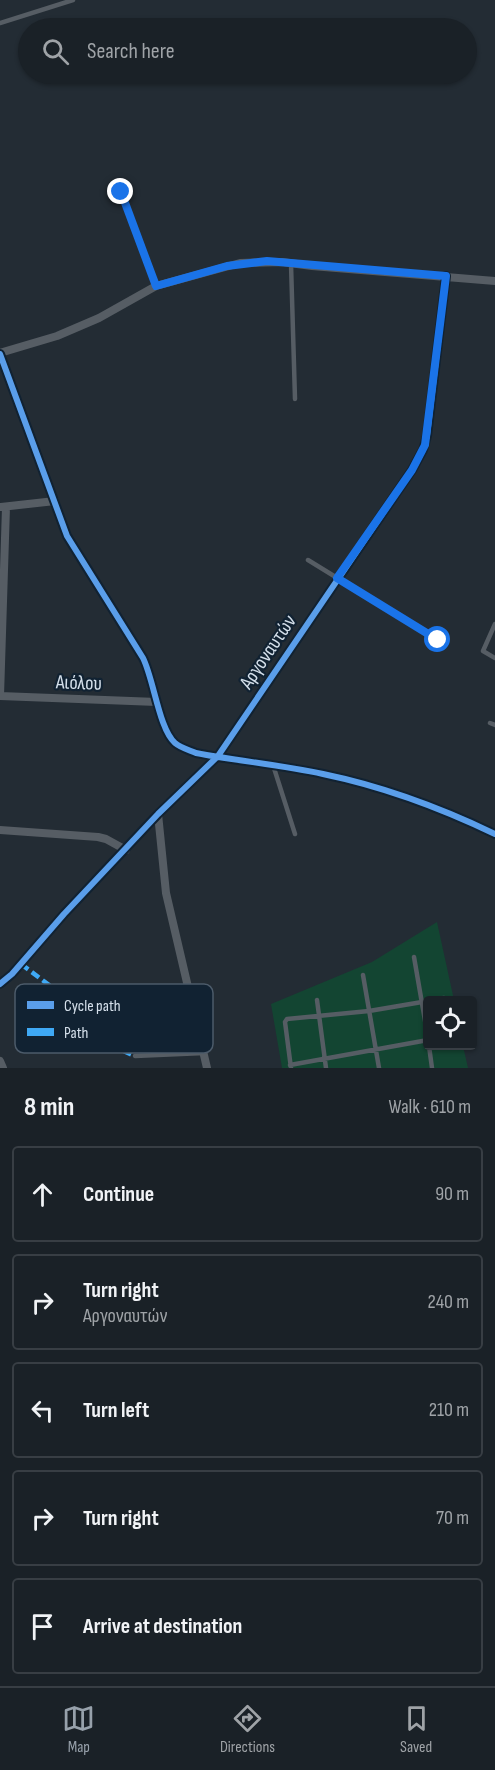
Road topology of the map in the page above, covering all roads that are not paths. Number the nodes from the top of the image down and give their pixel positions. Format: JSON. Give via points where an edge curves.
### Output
{"nodes":[{"id":1,"x":73,"y":0,"type":"edge"},
{"id":2,"x":0,"y":23,"type":"edge"},
{"id":3,"x":121,"y":192,"type":"dead end"},
{"id":4,"x":291,"y":263,"type":"junction"},
{"id":5,"x":446,"y":276,"type":"junction"},
{"id":6,"x":495,"y":281,"type":"edge"},
{"id":7,"x":156,"y":286,"type":"junction"},
{"id":8,"x":0,"y":353,"type":"edge"},
{"id":9,"x":296,"y":399,"type":"dead end"},
{"id":10,"x":55,"y":501,"type":"junction"},
{"id":11,"x":3,"y":507,"type":"edge"},
{"id":12,"x":308,"y":560,"type":"dead end"},
{"id":13,"x":337,"y":578,"type":"junction"},
{"id":14,"x":495,"y":624,"type":"edge"},
{"id":15,"x":438,"y":640,"type":"dead end"},
{"id":16,"x":495,"y":658,"type":"edge"},
{"id":17,"x":0,"y":696,"type":"edge"},
{"id":18,"x":157,"y":702,"type":"junction"},
{"id":19,"x":218,"y":756,"type":"junction"},
{"id":20,"x":273,"y":765,"type":"junction"},
{"id":21,"x":158,"y":814,"type":"junction"},
{"id":22,"x":0,"y":830,"type":"edge"},
{"id":23,"x":296,"y":834,"type":"dead end"},
{"id":24,"x":495,"y":834,"type":"edge"},
{"id":25,"x":126,"y":850,"type":"junction"},
{"id":26,"x":414,"y":957,"type":"dead end"},
{"id":27,"x":363,"y":975,"type":"dead end"},
{"id":28,"x":0,"y":984,"type":"edge"},
{"id":29,"x":188,"y":984,"type":"edge"},
{"id":30,"x":426,"y":996,"type":"edge"},
{"id":31,"x":317,"y":999,"type":"dead end"},
{"id":32,"x":423,"y":1002,"type":"edge"},
{"id":33,"x":369,"y":1011,"type":"junction"},
{"id":34,"x":319,"y":1016,"type":"junction"},
{"id":35,"x":423,"y":1040,"type":"edge"},
{"id":36,"x":430,"y":1050,"type":"edge"},
{"id":37,"x":376,"y":1051,"type":"junction"},
{"id":38,"x":204,"y":1053,"type":"joint"},
{"id":39,"x":135,"y":1056,"type":"dead end"},
{"id":40,"x":325,"y":1058,"type":"junction"},
{"id":41,"x":0,"y":1062,"type":"edge"},
{"id":42,"x":291,"y":1067,"type":"edge"},
{"id":43,"x":3,"y":1068,"type":"edge"},
{"id":44,"x":207,"y":1068,"type":"edge"},
{"id":45,"x":326,"y":1068,"type":"edge"},
{"id":46,"x":379,"y":1068,"type":"edge"},
{"id":47,"x":432,"y":1068,"type":"edge"}],
"edges":[{"from":1,"to":2,"type":"lane"},
{"from":3,"to":7,"type":"lane"},
{"from":4,"to":5,"type":"street"},
{"from":4,"to":7,"type":"street","via":[[240,263]]},
{"from":4,"to":9,"type":"lane"},
{"from":5,"to":6,"type":"street"},
{"from":5,"to":13,"type":"street","name":"Αργοναυτών","via":[[425,445]]},
{"from":7,"to":8,"type":"street","via":[[99,318]]},
{"from":8,"to":10,"type":"street"},
{"from":10,"to":11,"type":"street"},
{"from":10,"to":18,"type":"street","via":[[67,536],[143,658]]},
{"from":11,"to":17,"type":"street"},
{"from":12,"to":13,"type":"lane"},
{"from":13,"to":15,"type":"lane"},
{"from":13,"to":19,"type":"street","name":"Αργοναυτών"},
{"from":14,"to":16,"type":"lane","via":[[483,651]]},
{"from":17,"to":18,"type":"street","name":"Αιόλου"},
{"from":18,"to":19,"type":"street","via":[[166,730],[176,744]]},
{"from":19,"to":20,"type":"street"},
{"from":19,"to":21,"type":"street","name":"Αργοναυτών"},
{"from":20,"to":23,"type":"lane"},
{"from":20,"to":24,"type":"street","via":[[368,785]]},
{"from":21,"to":25,"type":"street","name":"Αργοναυτών"},
{"from":21,"to":29,"type":"street","via":[[168,902]]},
{"from":22,"to":25,"type":"street","via":[[106,838]]},
{"from":25,"to":28,"type":"street","name":"Αργοναυτών"},
{"from":26,"to":30,"type":"lane"},
{"from":27,"to":33,"type":"lane"},
{"from":31,"to":34,"type":"lane"},
{"from":32,"to":33,"type":"lane"},
{"from":33,"to":34,"type":"lane"},
{"from":33,"to":37,"type":"lane"},
{"from":34,"to":40,"type":"lane"},
{"from":34,"to":42,"type":"lane","via":[[285,1020]]},
{"from":35,"to":37,"type":"lane"},
{"from":36,"to":47,"type":"lane"},
{"from":37,"to":40,"type":"lane"},
{"from":37,"to":46,"type":"lane"},
{"from":38,"to":39,"type":"lane"},
{"from":38,"to":44,"type":"street"},
{"from":40,"to":42,"type":"lane"},
{"from":40,"to":45,"type":"lane"},
{"from":41,"to":43,"type":"street"}]}
